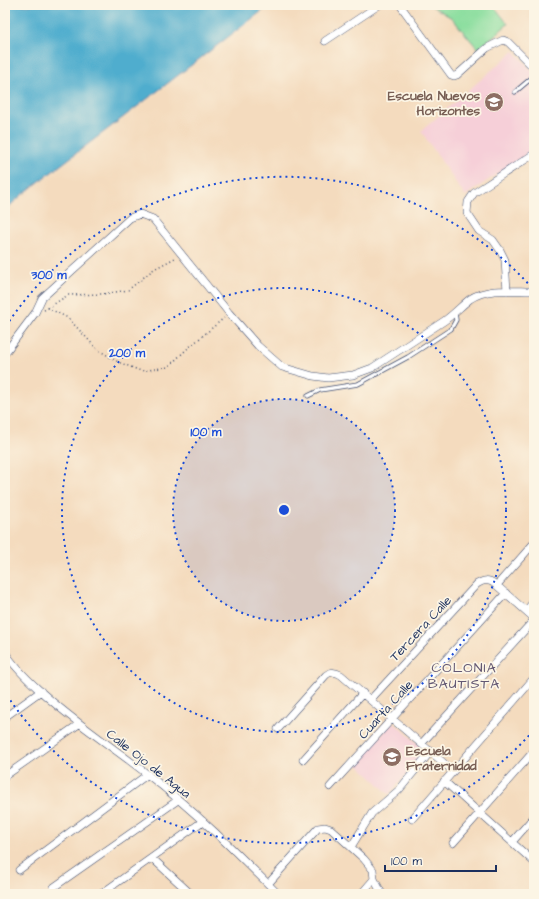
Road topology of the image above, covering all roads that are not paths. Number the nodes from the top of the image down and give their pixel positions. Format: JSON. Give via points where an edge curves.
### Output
{"nodes":[{"id":1,"x":379,"y":5,"type":"edge"},
{"id":2,"x":400,"y":5,"type":"edge"},
{"id":3,"x":325,"y":41,"type":"dead end"},
{"id":4,"x":534,"y":68,"type":"edge"},
{"id":5,"x":534,"y":76,"type":"edge"},
{"id":6,"x":515,"y":92,"type":"dead end"},
{"id":7,"x":534,"y":154,"type":"edge"},
{"id":8,"x":507,"y":291,"type":"junction"},
{"id":9,"x":534,"y":291,"type":"edge"},
{"id":10,"x":455,"y":313,"type":"junction"},
{"id":11,"x":5,"y":353,"type":"edge"},
{"id":12,"x":308,"y":396,"type":"dead end"},
{"id":13,"x":534,"y":543,"type":"edge"},
{"id":14,"x":497,"y":586,"type":"junction"},
{"id":15,"x":506,"y":593,"type":"junction"},
{"id":16,"x":534,"y":601,"type":"edge"},
{"id":17,"x":526,"y":610,"type":"junction"},
{"id":18,"x":534,"y":619,"type":"edge"},
{"id":19,"x":5,"y":653,"type":"edge"},
{"id":20,"x":534,"y":678,"type":"edge"},
{"id":21,"x":41,"y":691,"type":"junction"},
{"id":22,"x":363,"y":693,"type":"junction"},
{"id":23,"x":371,"y":699,"type":"junction"},
{"id":24,"x":5,"y":717,"type":"edge"},
{"id":25,"x":393,"y":718,"type":"junction"},
{"id":26,"x":79,"y":724,"type":"junction"},
{"id":27,"x":278,"y":729,"type":"dead end"},
{"id":28,"x":422,"y":743,"type":"junction"},
{"id":29,"x":431,"y":751,"type":"junction"},
{"id":30,"x":534,"y":751,"type":"edge"},
{"id":31,"x":303,"y":760,"type":"dead end"},
{"id":32,"x":453,"y":771,"type":"junction"},
{"id":33,"x":148,"y":774,"type":"junction"},
{"id":34,"x":5,"y":776,"type":"edge"},
{"id":35,"x":444,"y":781,"type":"junction"},
{"id":36,"x":330,"y":787,"type":"dead end"},
{"id":37,"x":178,"y":800,"type":"junction"},
{"id":38,"x":479,"y":813,"type":"junction"},
{"id":39,"x":534,"y":817,"type":"edge"},
{"id":40,"x":412,"y":819,"type":"dead end"},
{"id":41,"x":203,"y":821,"type":"junction"},
{"id":42,"x":512,"y":842,"type":"junction"},
{"id":43,"x":453,"y":843,"type":"dead end"},
{"id":44,"x":351,"y":847,"type":"junction"},
{"id":45,"x":152,"y":858,"type":"junction"},
{"id":46,"x":534,"y":862,"type":"edge"},
{"id":47,"x":19,"y":870,"type":"dead end"},
{"id":48,"x":374,"y":878,"type":"junction"},
{"id":49,"x":268,"y":884,"type":"junction"},
{"id":50,"x":54,"y":887,"type":"dead end"},
{"id":51,"x":110,"y":888,"type":"junction"},
{"id":52,"x":101,"y":894,"type":"edge"},
{"id":53,"x":116,"y":894,"type":"edge"},
{"id":54,"x":191,"y":894,"type":"edge"},
{"id":55,"x":278,"y":894,"type":"edge"},
{"id":56,"x":361,"y":894,"type":"edge"},
{"id":57,"x":382,"y":894,"type":"edge"}],
"edges":[{"from":1,"to":3,"type":"street"},
{"from":2,"to":4,"type":"street","via":[[450,75],[457,75],[487,48],[503,40]]},
{"from":5,"to":6,"type":"lane"},
{"from":7,"to":8,"type":"street","via":[[474,193],[468,202],[467,213],[479,231],[493,240],[505,260]]},
{"from":8,"to":9,"type":"street"},
{"from":8,"to":10,"type":"street","via":[[478,295]]},
{"from":10,"to":11,"type":"street","via":[[372,368],[353,375],[328,378],[282,367],[258,346],[229,313],[153,219],[140,214],[130,218],[42,298],[35,313]]},
{"from":10,"to":12,"type":"lane","via":[[456,320],[451,329],[408,357],[358,384],[320,390]]},
{"from":13,"to":14,"type":"street"},
{"from":14,"to":15,"type":"street"},
{"from":14,"to":23,"type":"street","name":"Tercera Calle","via":[[490,580],[477,584]]},
{"from":15,"to":17,"type":"street"},
{"from":15,"to":25,"type":"street","name":"Cuarta Calle"},
{"from":16,"to":17,"type":"street"},
{"from":17,"to":18,"type":"street"},
{"from":18,"to":28,"type":"street"},
{"from":19,"to":21,"type":"street","name":"Calle Ojo de Agua"},
{"from":20,"to":32,"type":"street"},
{"from":21,"to":24,"type":"street"},
{"from":21,"to":26,"type":"street","name":"Calle Ojo de Agua"},
{"from":22,"to":23,"type":"street"},
{"from":22,"to":27,"type":"street","via":[[341,675],[330,672]]},
{"from":22,"to":31,"type":"street"},
{"from":23,"to":25,"type":"street"},
{"from":25,"to":28,"type":"street"},
{"from":25,"to":36,"type":"street","name":"Cuarta Calle"},
{"from":26,"to":33,"type":"street","name":"Calle Ojo de Agua"},
{"from":26,"to":34,"type":"street"},
{"from":28,"to":29,"type":"street"},
{"from":29,"to":32,"type":"street"},
{"from":29,"to":44,"type":"street","via":[[399,790],[372,813]]},
{"from":30,"to":38,"type":"street"},
{"from":32,"to":35,"type":"street"},
{"from":33,"to":37,"type":"street","name":"Calle Ojo de Agua"},
{"from":33,"to":47,"type":"street"},
{"from":35,"to":38,"type":"street"},
{"from":35,"to":40,"type":"street"},
{"from":37,"to":41,"type":"street","name":"Calle Ojo de Agua"},
{"from":37,"to":50,"type":"street"},
{"from":38,"to":42,"type":"street"},
{"from":38,"to":43,"type":"street"},
{"from":39,"to":42,"type":"street"},
{"from":41,"to":45,"type":"street"},
{"from":41,"to":49,"type":"street","name":"Calle Ojo de Agua"},
{"from":42,"to":46,"type":"street"},
{"from":44,"to":48,"type":"street","via":[[373,870]]},
{"from":44,"to":49,"type":"street","via":[[331,829],[318,828]]},
{"from":45,"to":51,"type":"street"},
{"from":45,"to":54,"type":"street"},
{"from":48,"to":56,"type":"street"},
{"from":48,"to":57,"type":"street"},
{"from":49,"to":55,"type":"street","name":"Calle Ojo de Agua"},
{"from":51,"to":52,"type":"street"},
{"from":51,"to":53,"type":"street"}]}
